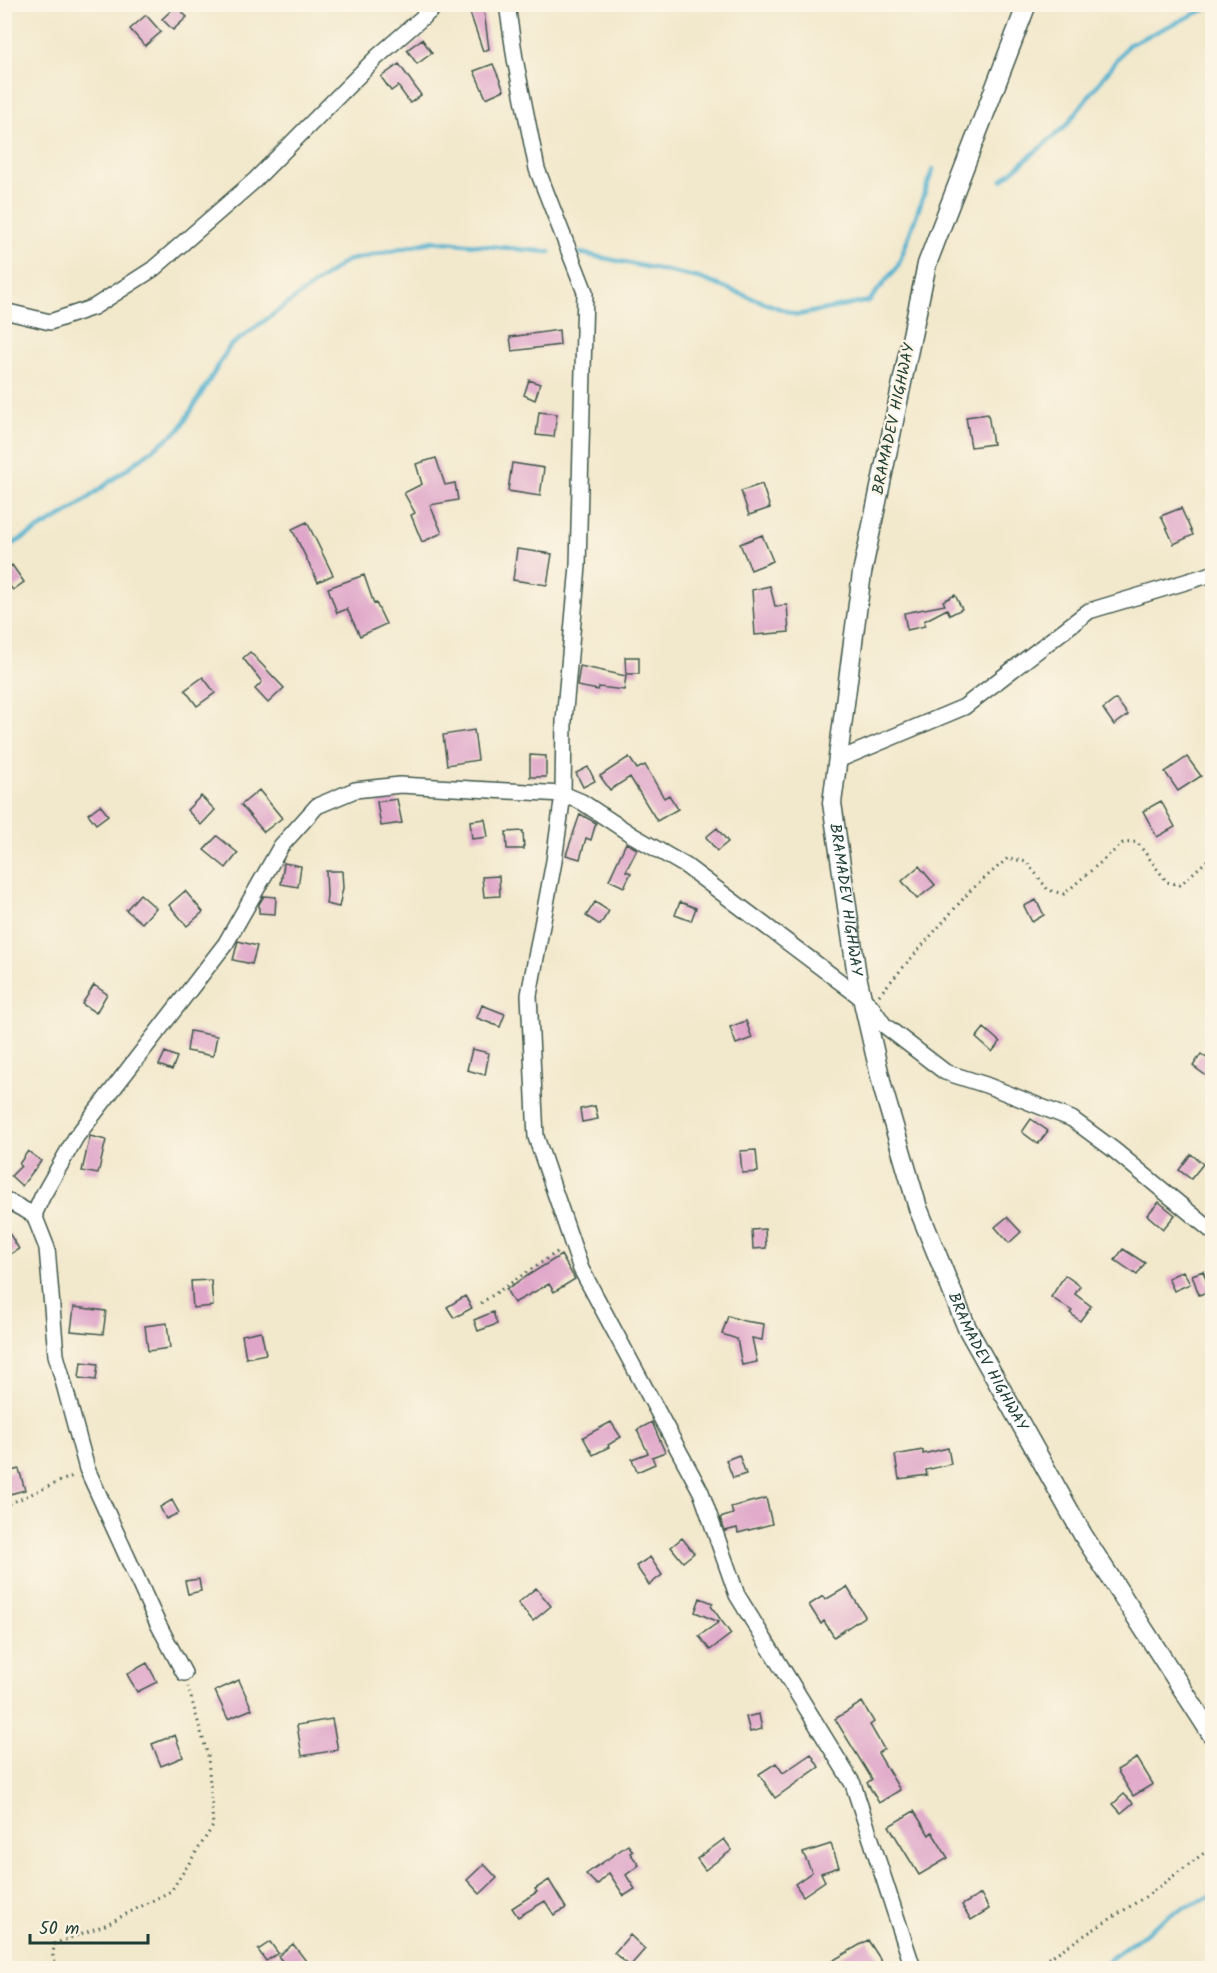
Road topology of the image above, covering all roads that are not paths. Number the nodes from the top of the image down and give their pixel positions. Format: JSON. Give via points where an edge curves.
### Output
{"nodes":[{"id":1,"x":438,"y":4,"type":"edge"},
{"id":2,"x":507,"y":4,"type":"edge"},
{"id":3,"x":1027,"y":4,"type":"edge"},
{"id":4,"x":4,"y":311,"type":"edge"},
{"id":5,"x":1212,"y":574,"type":"edge"},
{"id":6,"x":838,"y":760,"type":"junction"},
{"id":7,"x":563,"y":794,"type":"junction"},
{"id":8,"x":867,"y":1003,"type":"junction"},
{"id":9,"x":4,"y":1199,"type":"edge"},
{"id":10,"x":34,"y":1215,"type":"junction"},
{"id":11,"x":1212,"y":1231,"type":"edge"},
{"id":12,"x":184,"y":1673,"type":"road end"},
{"id":13,"x":1212,"y":1735,"type":"edge"},
{"id":14,"x":913,"y":1968,"type":"edge"}],
"edges":[{"from":1,"to":4,"type":"street","via":[[377,57],[254,181],[153,269],[94,307],[50,322]]},
{"from":2,"to":7,"type":"street","via":[[537,170],[585,292],[578,566],[564,722]]},
{"from":3,"to":6,"type":"street","name":"BRAMADEV HIGHWAY","via":[[927,264],[862,573]]},
{"from":5,"to":6,"type":"street","via":[[1089,611],[964,707]]},
{"from":6,"to":8,"type":"street","name":"BRAMADEV HIGHWAY","via":[[832,803],[857,976]]},
{"from":7,"to":8,"type":"street","via":[[686,866]]},
{"from":7,"to":10,"type":"street","via":[[400,785],[355,790],[317,806],[281,846],[226,943],[76,1137]]},
{"from":7,"to":14,"type":"street","via":[[529,995],[536,1137],[581,1269],[701,1491],[737,1595],[853,1784]]},
{"from":8,"to":11,"type":"street","via":[[884,1025],[945,1072],[1072,1119]]},
{"from":8,"to":13,"type":"street","name":"BRAMADEV HIGHWAY","via":[[883,1089],[918,1208],[967,1328],[1083,1535]]},
{"from":9,"to":10,"type":"street"},
{"from":10,"to":12,"type":"street","via":[[47,1248],[56,1355],[87,1469]]}]}
